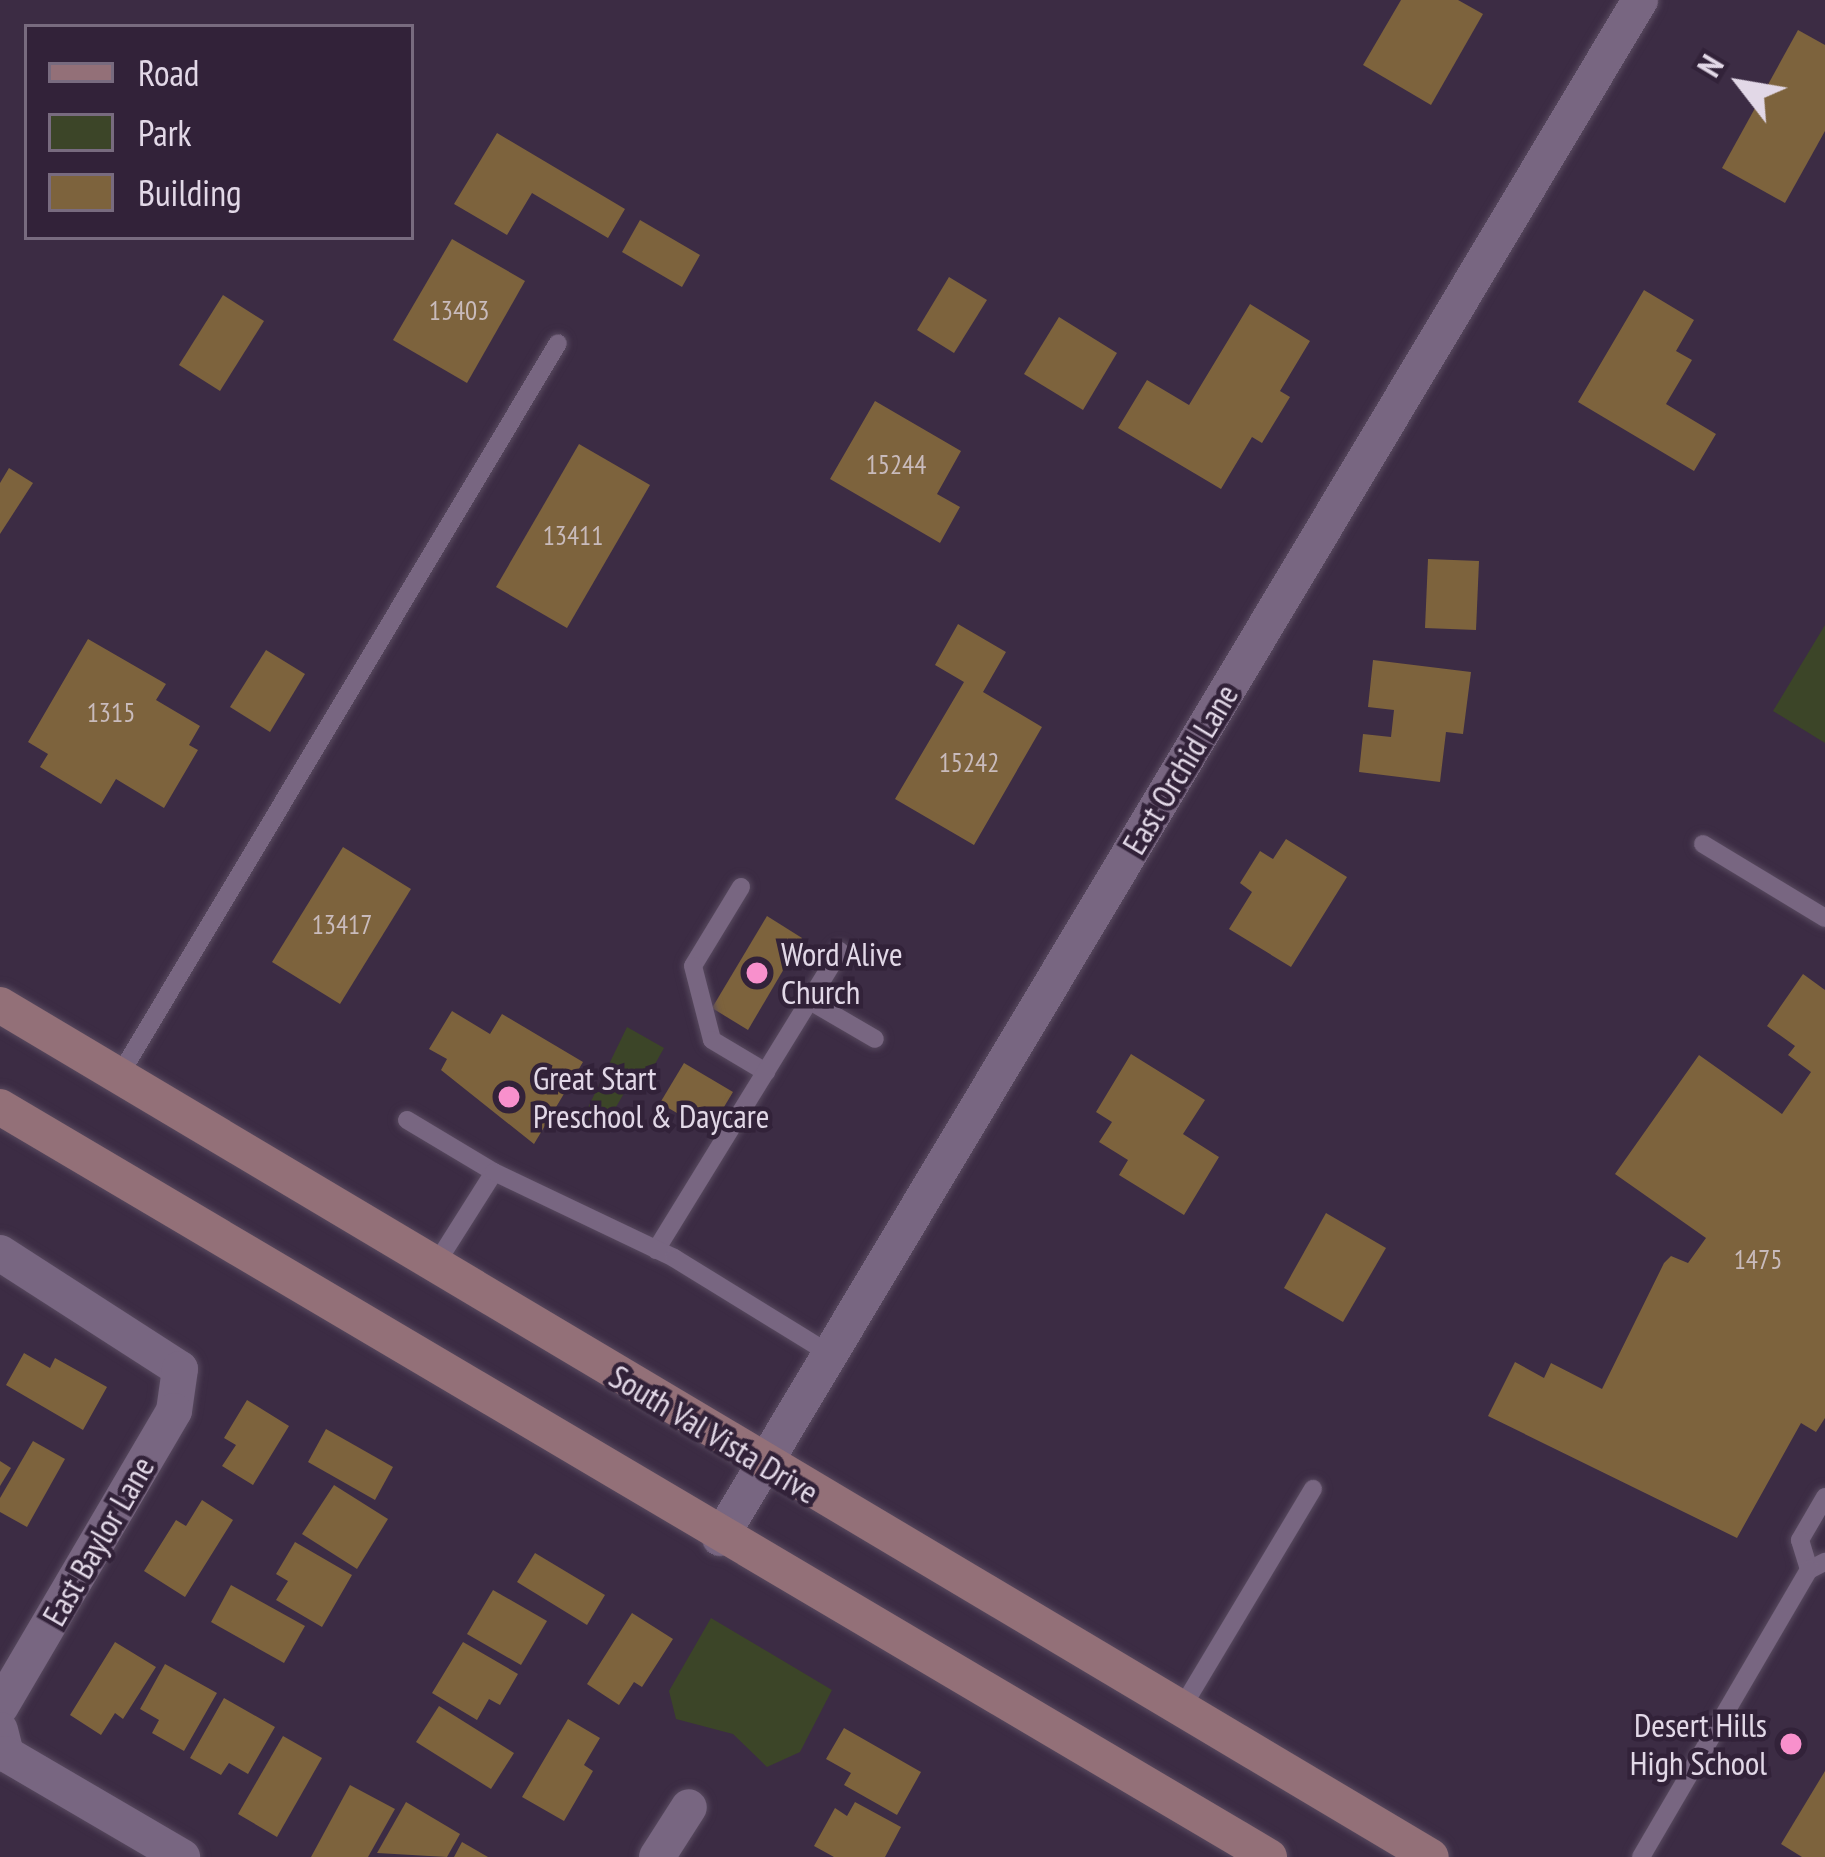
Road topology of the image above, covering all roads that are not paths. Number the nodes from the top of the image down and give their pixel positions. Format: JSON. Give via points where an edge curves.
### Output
{"nodes":[{"id":1,"x":1640,"y":0,"type":"edge"},
{"id":2,"x":558,"y":344,"type":"dead end"},
{"id":3,"x":1703,"y":844,"type":"dead end"},
{"id":4,"x":741,"y":886,"type":"dead end"},
{"id":5,"x":1825,"y":918,"type":"edge"},
{"id":6,"x":840,"y":951,"type":"dead end"},
{"id":7,"x":809,"y":1001,"type":"junction"},
{"id":8,"x":0,"y":1005,"type":"edge"},
{"id":9,"x":874,"y":1039,"type":"dead end"},
{"id":10,"x":766,"y":1072,"type":"junction"},
{"id":11,"x":119,"y":1076,"type":"junction"},
{"id":12,"x":0,"y":1107,"type":"edge"},
{"id":13,"x":407,"y":1120,"type":"dead end"},
{"id":14,"x":494,"y":1172,"type":"junction"},
{"id":15,"x":656,"y":1250,"type":"junction"},
{"id":16,"x":0,"y":1253,"type":"edge"},
{"id":17,"x":434,"y":1267,"type":"junction"},
{"id":18,"x":830,"y":1354,"type":"junction"},
{"id":19,"x":764,"y":1464,"type":"junction"},
{"id":20,"x":1312,"y":1489,"type":"dead end"},
{"id":21,"x":1825,"y":1497,"type":"edge"},
{"id":22,"x":720,"y":1538,"type":"junction"},
{"id":23,"x":1817,"y":1566,"type":"edge"},
{"id":24,"x":0,"y":1708,"type":"edge"},
{"id":25,"x":1180,"y":1711,"type":"junction"},
{"id":26,"x":0,"y":1730,"type":"edge"},
{"id":27,"x":689,"y":1807,"type":"dead end"},
{"id":28,"x":182,"y":1857,"type":"edge"},
{"id":29,"x":656,"y":1857,"type":"edge"},
{"id":30,"x":1269,"y":1857,"type":"edge"},
{"id":31,"x":1431,"y":1857,"type":"edge"},
{"id":32,"x":1641,"y":1857,"type":"edge"}],
"edges":[{"from":1,"to":18,"type":"street","name":"East Orchid Lane"},
{"from":2,"to":11,"type":"lane"},
{"from":3,"to":5,"type":"lane"},
{"from":4,"to":10,"type":"lane","via":[[693,966],[712,1040]]},
{"from":6,"to":7,"type":"lane"},
{"from":7,"to":9,"type":"lane"},
{"from":7,"to":10,"type":"lane"},
{"from":8,"to":11,"type":"main road","name":"South Val Vista Drive"},
{"from":10,"to":15,"type":"lane"},
{"from":11,"to":17,"type":"main road","name":"South Val Vista Drive"},
{"from":12,"to":22,"type":"main road"},
{"from":13,"to":14,"type":"lane"},
{"from":14,"to":15,"type":"lane"},
{"from":14,"to":17,"type":"lane"},
{"from":15,"to":18,"type":"lane"},
{"from":16,"to":24,"type":"street","name":"East Baylor Lane","via":[[180,1369],[174,1412]]},
{"from":17,"to":19,"type":"main road","name":"South Val Vista Drive"},
{"from":18,"to":19,"type":"street","name":"East Orchid Lane"},
{"from":19,"to":22,"type":"street","name":"East Orchid Lane"},
{"from":19,"to":25,"type":"main road","name":"South Val Vista Drive"},
{"from":20,"to":25,"type":"lane"},
{"from":21,"to":23,"type":"lane","via":[[1800,1540]]},
{"from":22,"to":30,"type":"main road"},
{"from":23,"to":32,"type":"lane"},
{"from":25,"to":31,"type":"main road","name":"South Val Vista Drive"},
{"from":26,"to":28,"type":"street","via":[[6,1754]]},
{"from":27,"to":29,"type":"street"}]}
